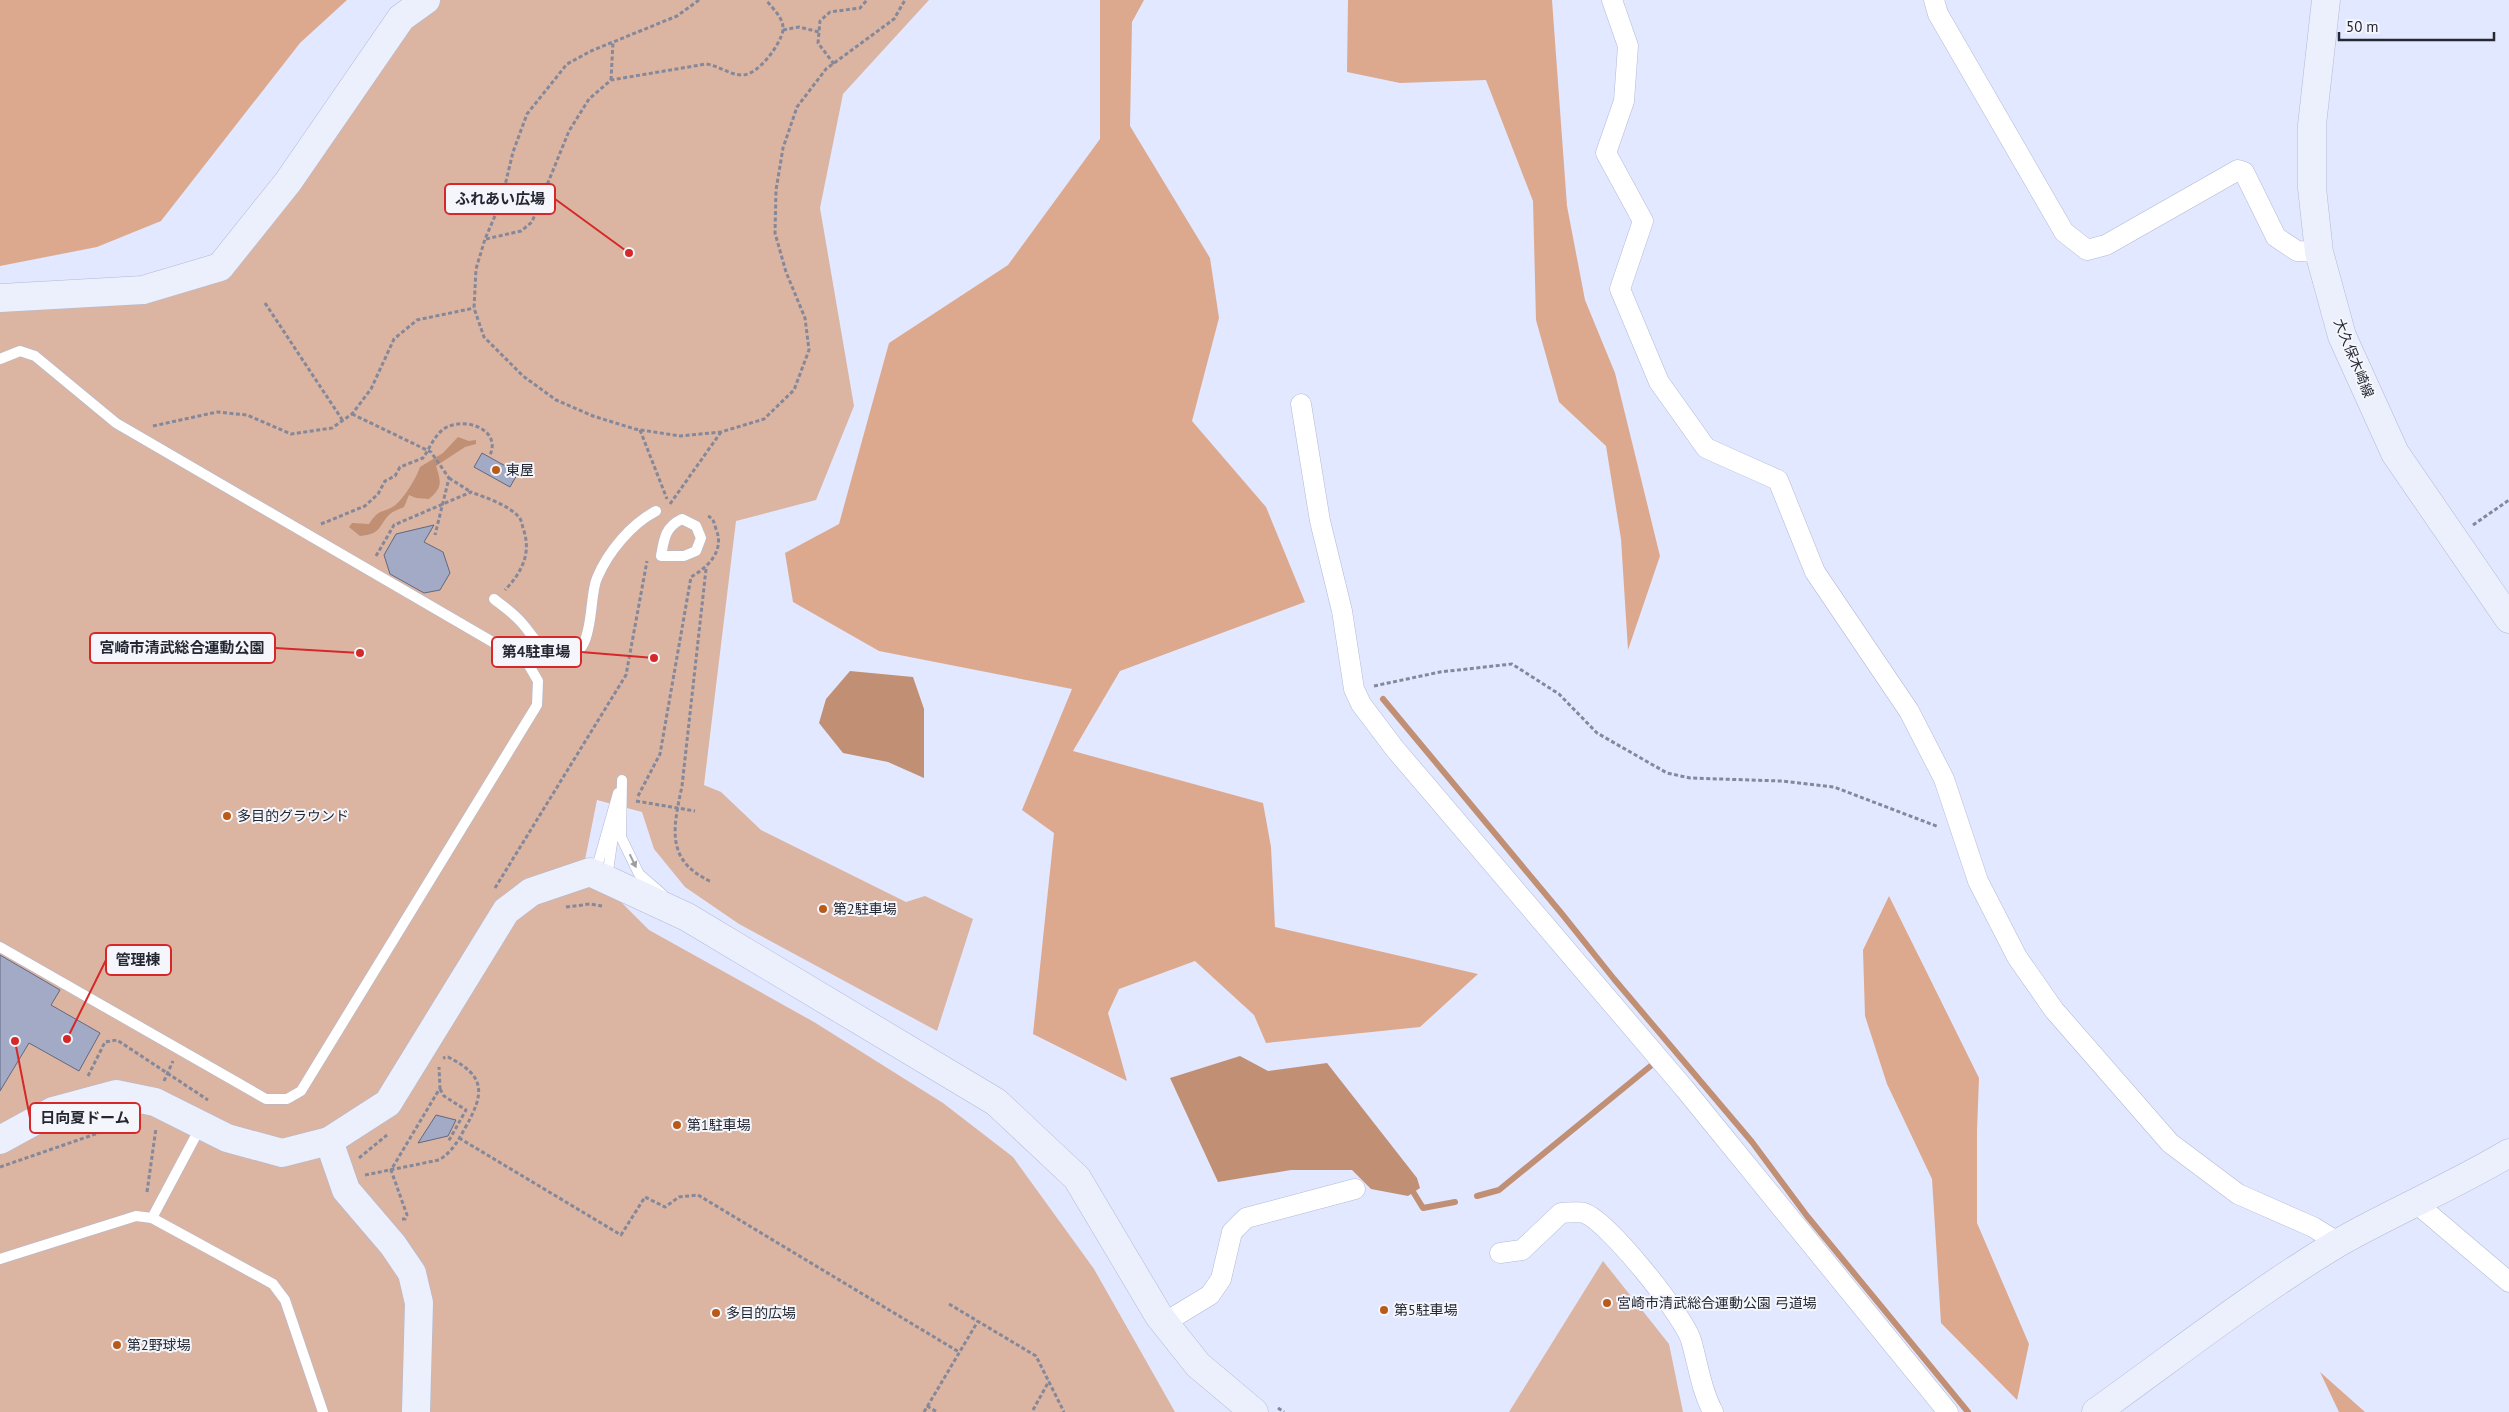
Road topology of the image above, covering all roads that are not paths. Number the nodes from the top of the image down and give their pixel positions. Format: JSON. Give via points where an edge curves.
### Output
{"nodes":[{"id":1,"x":426,"y":0,"type":"edge"},
{"id":2,"x":1612,"y":0,"type":"edge"},
{"id":3,"x":1934,"y":0,"type":"edge"},
{"id":4,"x":2326,"y":0,"type":"edge"},
{"id":5,"x":2319,"y":252,"type":"junction"},
{"id":6,"x":0,"y":298,"type":"edge"},
{"id":7,"x":0,"y":359,"type":"edge"},
{"id":8,"x":1301,"y":404,"type":"dead end"},
{"id":9,"x":656,"y":512,"type":"road end"},
{"id":10,"x":494,"y":599,"type":"road end"},
{"id":11,"x":2509,"y":619,"type":"edge"},
{"id":12,"x":622,"y":780,"type":"junction"},
{"id":13,"x":598,"y":875,"type":"junction"},
{"id":14,"x":687,"y":917,"type":"junction"},
{"id":15,"x":0,"y":947,"type":"edge"},
{"id":16,"x":201,"y":1125,"type":"junction"},
{"id":17,"x":0,"y":1140,"type":"edge"},
{"id":18,"x":329,"y":1141,"type":"junction"},
{"id":19,"x":2509,"y":1153,"type":"edge"},
{"id":20,"x":1355,"y":1189,"type":"dead end"},
{"id":21,"x":2416,"y":1203,"type":"junction"},
{"id":22,"x":152,"y":1218,"type":"junction"},
{"id":23,"x":2339,"y":1243,"type":"junction"},
{"id":24,"x":1500,"y":1252,"type":"dead end"},
{"id":25,"x":0,"y":1259,"type":"edge"},
{"id":26,"x":2509,"y":1282,"type":"edge"},
{"id":27,"x":1164,"y":1323,"type":"junction"},
{"id":28,"x":322,"y":1412,"type":"edge"},
{"id":29,"x":416,"y":1412,"type":"edge"},
{"id":30,"x":1254,"y":1412,"type":"edge"},
{"id":31,"x":1713,"y":1412,"type":"edge"},
{"id":32,"x":1948,"y":1412,"type":"edge"},
{"id":33,"x":2096,"y":1412,"type":"edge"}],
"edges":[{"from":1,"to":6,"type":"street","via":[[401,18],[288,182],[220,267],[143,290]]},
{"from":2,"to":23,"type":"street","via":[[1628,46],[1624,101],[1606,152],[1642,221],[1620,289],[1659,382],[1706,448],[1778,480],[1815,572],[1909,711],[1944,779],[1978,882],[2017,957],[2054,1010],[2170,1143],[2238,1194],[2313,1227]]},
{"from":3,"to":5,"type":"street","via":[[1938,14],[2064,232],[2087,250],[2106,245],[2238,170],[2244,172],[2276,236],[2296,251]]},
{"from":4,"to":5,"type":"street","name":"大久保木崎線","via":[[2312,125],[2312,188]]},
{"from":5,"to":11,"type":"street","name":"大久保木崎線","via":[[2342,336],[2395,453]]},
{"from":7,"to":15,"type":"lane","via":[[20,351],[35,356],[116,423],[527,662],[538,682],[537,705],[301,1091],[287,1099],[266,1099]]},
{"from":8,"to":32,"type":"street","via":[[1320,521],[1342,611],[1354,690],[1361,704],[1395,749],[1684,1088]]},
{"from":9,"to":10,"type":"lane","via":[[640,520],[608,557],[596,580],[588,637],[580,649],[556,655],[541,646],[520,621]]},
{"from":12,"to":13,"type":"lane"},
{"from":12,"to":13,"type":"lane","via":[[599,860]]},
{"from":12,"to":14,"type":"lane","one_way":true,"via":[[621,837],[639,874]]},
{"from":13,"to":14,"type":"street"},
{"from":13,"to":18,"type":"street","via":[[531,892],[506,911],[388,1104]]},
{"from":14,"to":27,"type":"street","via":[[996,1102],[1077,1178]]},
{"from":16,"to":17,"type":"street","via":[[156,1112],[116,1094],[53,1111]]},
{"from":16,"to":18,"type":"street","via":[[227,1138],[282,1153]]},
{"from":16,"to":22,"type":"lane"},
{"from":18,"to":29,"type":"street","via":[[346,1190],[394,1245],[412,1273],[419,1303]]},
{"from":19,"to":21,"type":"street"},
{"from":20,"to":27,"type":"street","via":[[1246,1218],[1232,1232],[1221,1279],[1210,1295]]},
{"from":21,"to":23,"type":"street"},
{"from":21,"to":26,"type":"street"},
{"from":22,"to":25,"type":"lane","via":[[136,1216]]},
{"from":22,"to":28,"type":"lane","via":[[273,1284],[285,1300]]},
{"from":23,"to":33,"type":"street","via":[[2199,1336]]},
{"from":24,"to":31,"type":"street","via":[[1522,1250],[1561,1213],[1584,1212],[1602,1224],[1668,1300],[1691,1338],[1696,1368]]},
{"from":27,"to":30,"type":"street","via":[[1198,1365]]}]}
